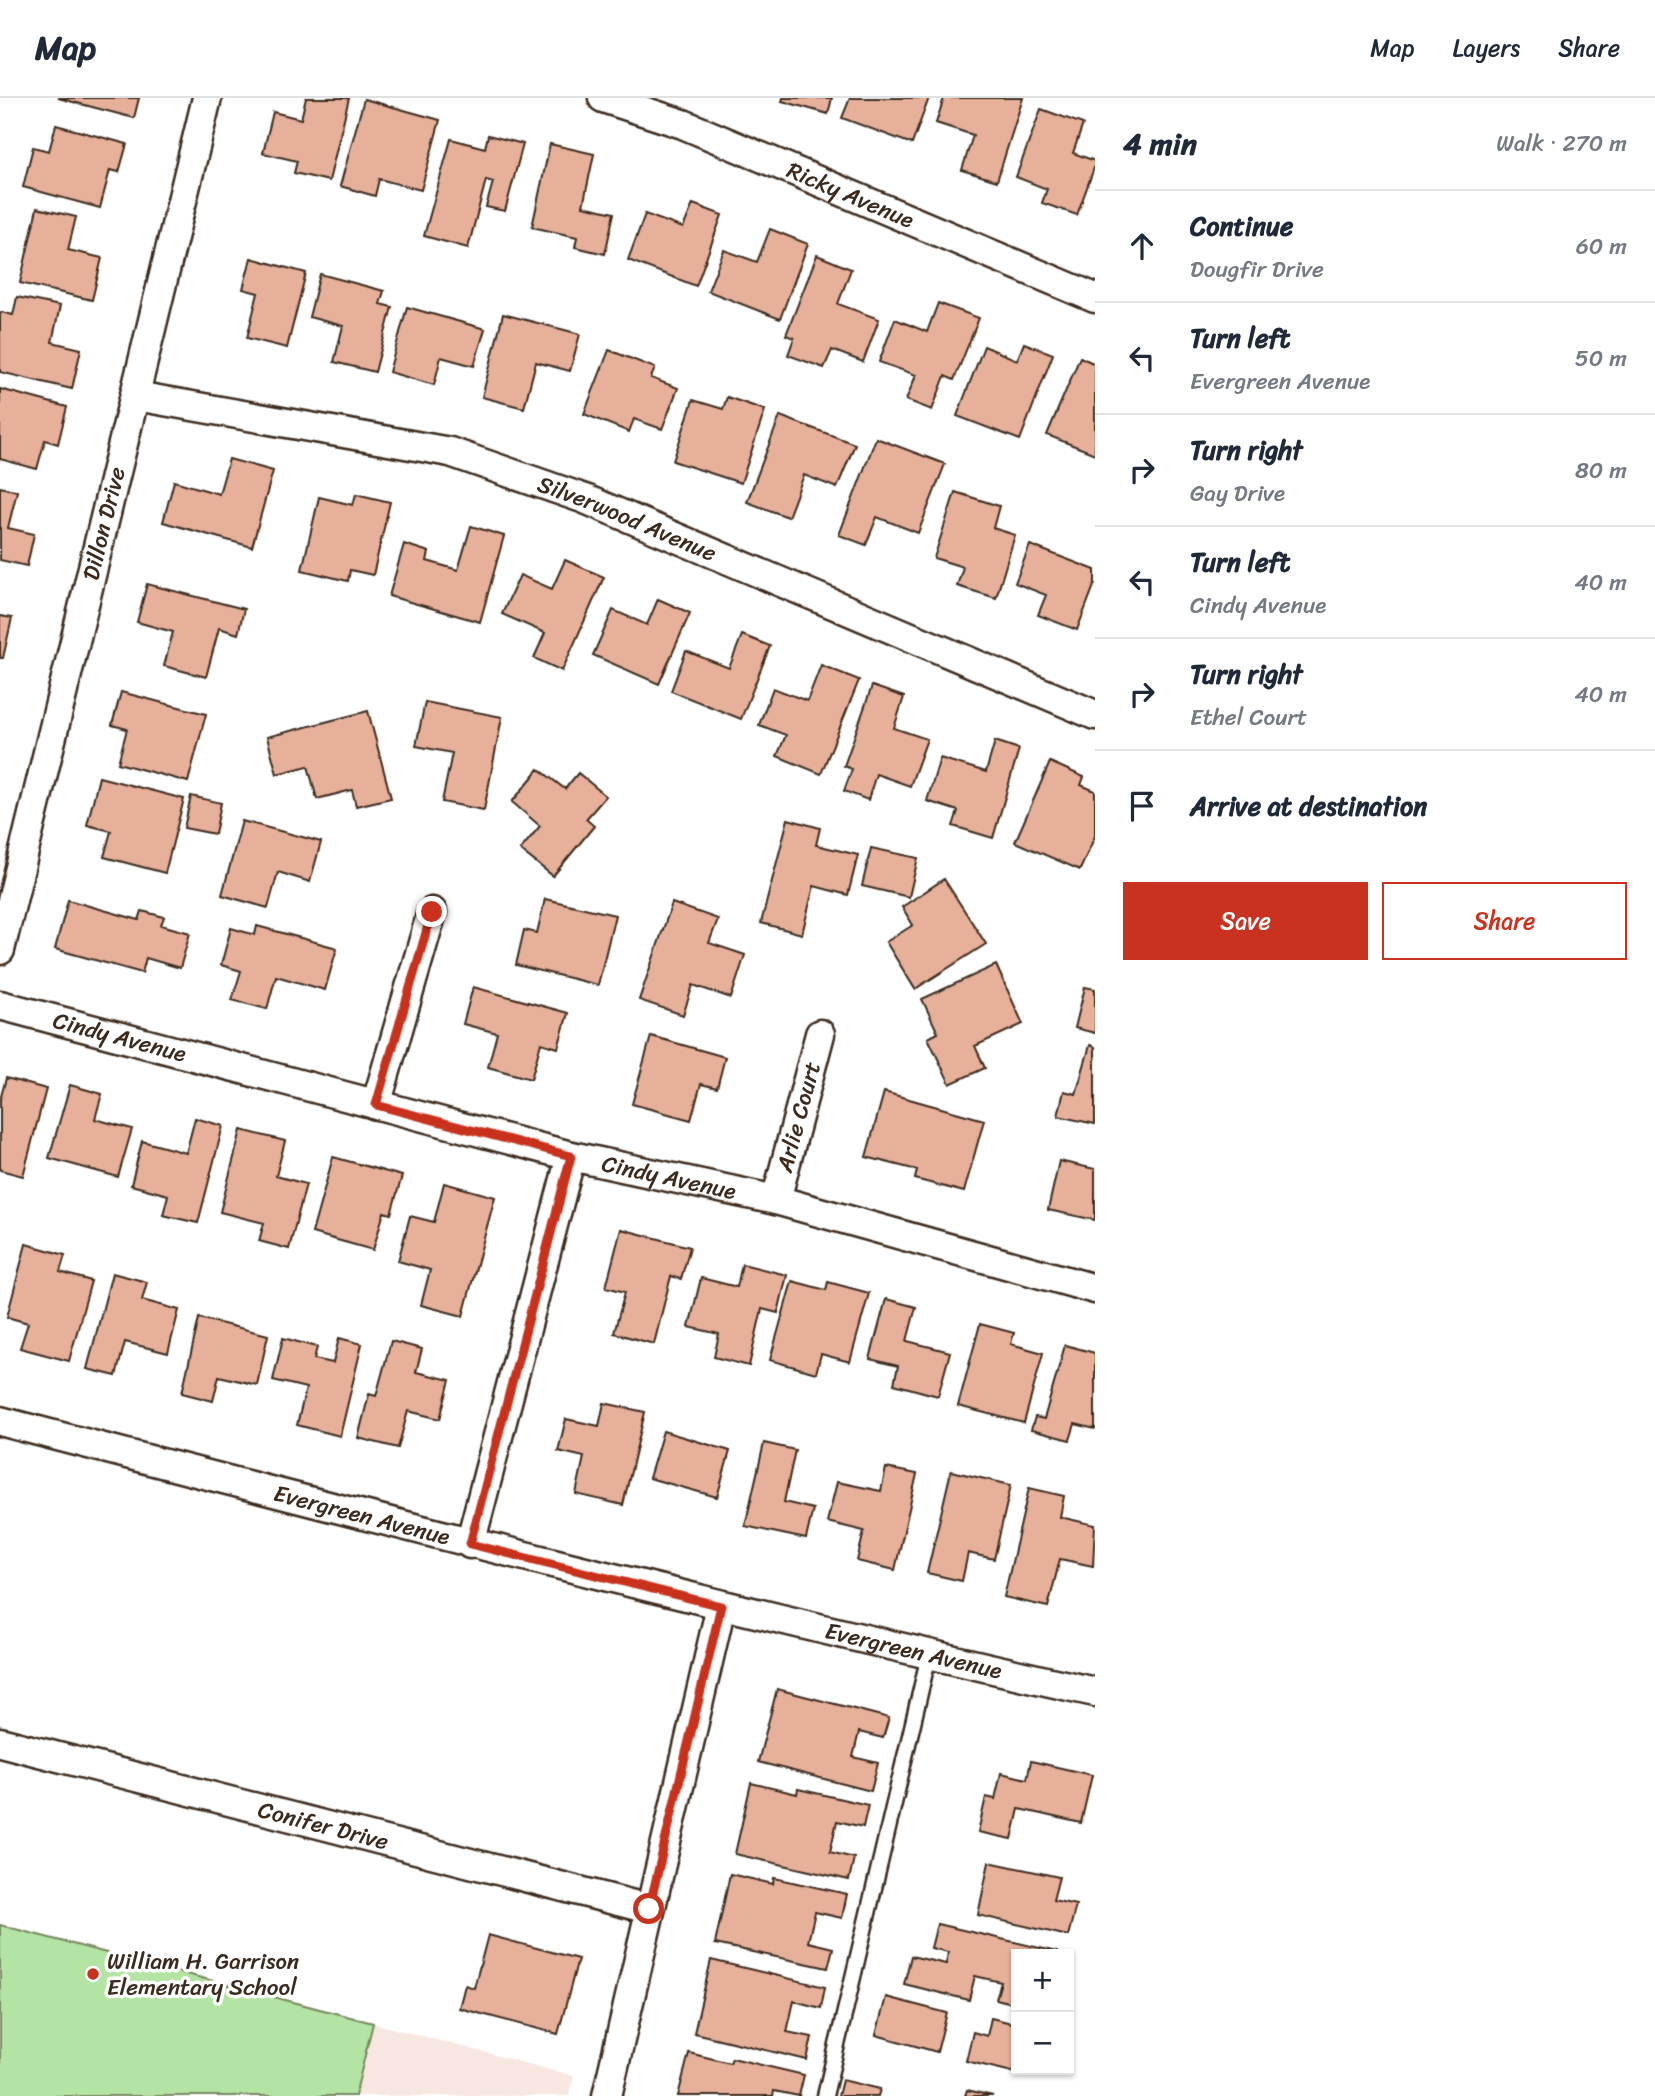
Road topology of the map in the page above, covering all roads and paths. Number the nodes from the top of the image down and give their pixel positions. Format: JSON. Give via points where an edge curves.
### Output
{"nodes":[{"id":1,"x":207,"y":98,"type":"edge"},
{"id":2,"x":603,"y":98,"type":"edge"},
{"id":3,"x":1095,"y":298,"type":"edge"},
{"id":4,"x":136,"y":396,"type":"junction"},
{"id":5,"x":1095,"y":715,"type":"edge"},
{"id":6,"x":432,"y":912,"type":"dead end"},
{"id":7,"x":0,"y":950,"type":"edge"},
{"id":8,"x":0,"y":1005,"type":"edge"},
{"id":9,"x":820,"y":1034,"type":"dead end"},
{"id":10,"x":376,"y":1105,"type":"junction"},
{"id":11,"x":571,"y":1156,"type":"junction"},
{"id":12,"x":776,"y":1200,"type":"junction"},
{"id":13,"x":1095,"y":1289,"type":"edge"},
{"id":14,"x":0,"y":1421,"type":"edge"},
{"id":15,"x":470,"y":1544,"type":"junction"},
{"id":16,"x":721,"y":1606,"type":"junction"},
{"id":17,"x":929,"y":1655,"type":"junction"},
{"id":18,"x":1095,"y":1692,"type":"edge"},
{"id":19,"x":0,"y":1742,"type":"edge"},
{"id":20,"x":649,"y":1909,"type":"junction"},
{"id":21,"x":607,"y":2096,"type":"edge"},
{"id":22,"x":825,"y":2096,"type":"edge"}],
"edges":[{"from":1,"to":4,"type":"street","name":"Dillon Drive"},
{"from":2,"to":3,"type":"street","name":"Ricky Avenue","via":[[683,124]]},
{"from":4,"to":5,"type":"street","name":"Silverwood Avenue","via":[[450,452],[585,499]]},
{"from":4,"to":7,"type":"street","name":"Dillon Drive"},
{"from":6,"to":10,"type":"street"},
{"from":8,"to":10,"type":"street","name":"Cindy Avenue"},
{"from":9,"to":12,"type":"street","name":"Arlie Court"},
{"from":10,"to":11,"type":"street","name":"Cindy Avenue"},
{"from":11,"to":12,"type":"street","name":"Cindy Avenue"},
{"from":11,"to":15,"type":"street"},
{"from":12,"to":13,"type":"street","name":"Cindy Avenue"},
{"from":14,"to":15,"type":"street","name":"Evergreen Avenue"},
{"from":15,"to":16,"type":"street","name":"Evergreen Avenue"},
{"from":16,"to":17,"type":"street","name":"Evergreen Avenue"},
{"from":16,"to":20,"type":"street"},
{"from":17,"to":18,"type":"street","name":"Evergreen Avenue"},
{"from":17,"to":22,"type":"lane"},
{"from":19,"to":20,"type":"street","name":"Conifer Drive"},
{"from":20,"to":21,"type":"street"}]}
